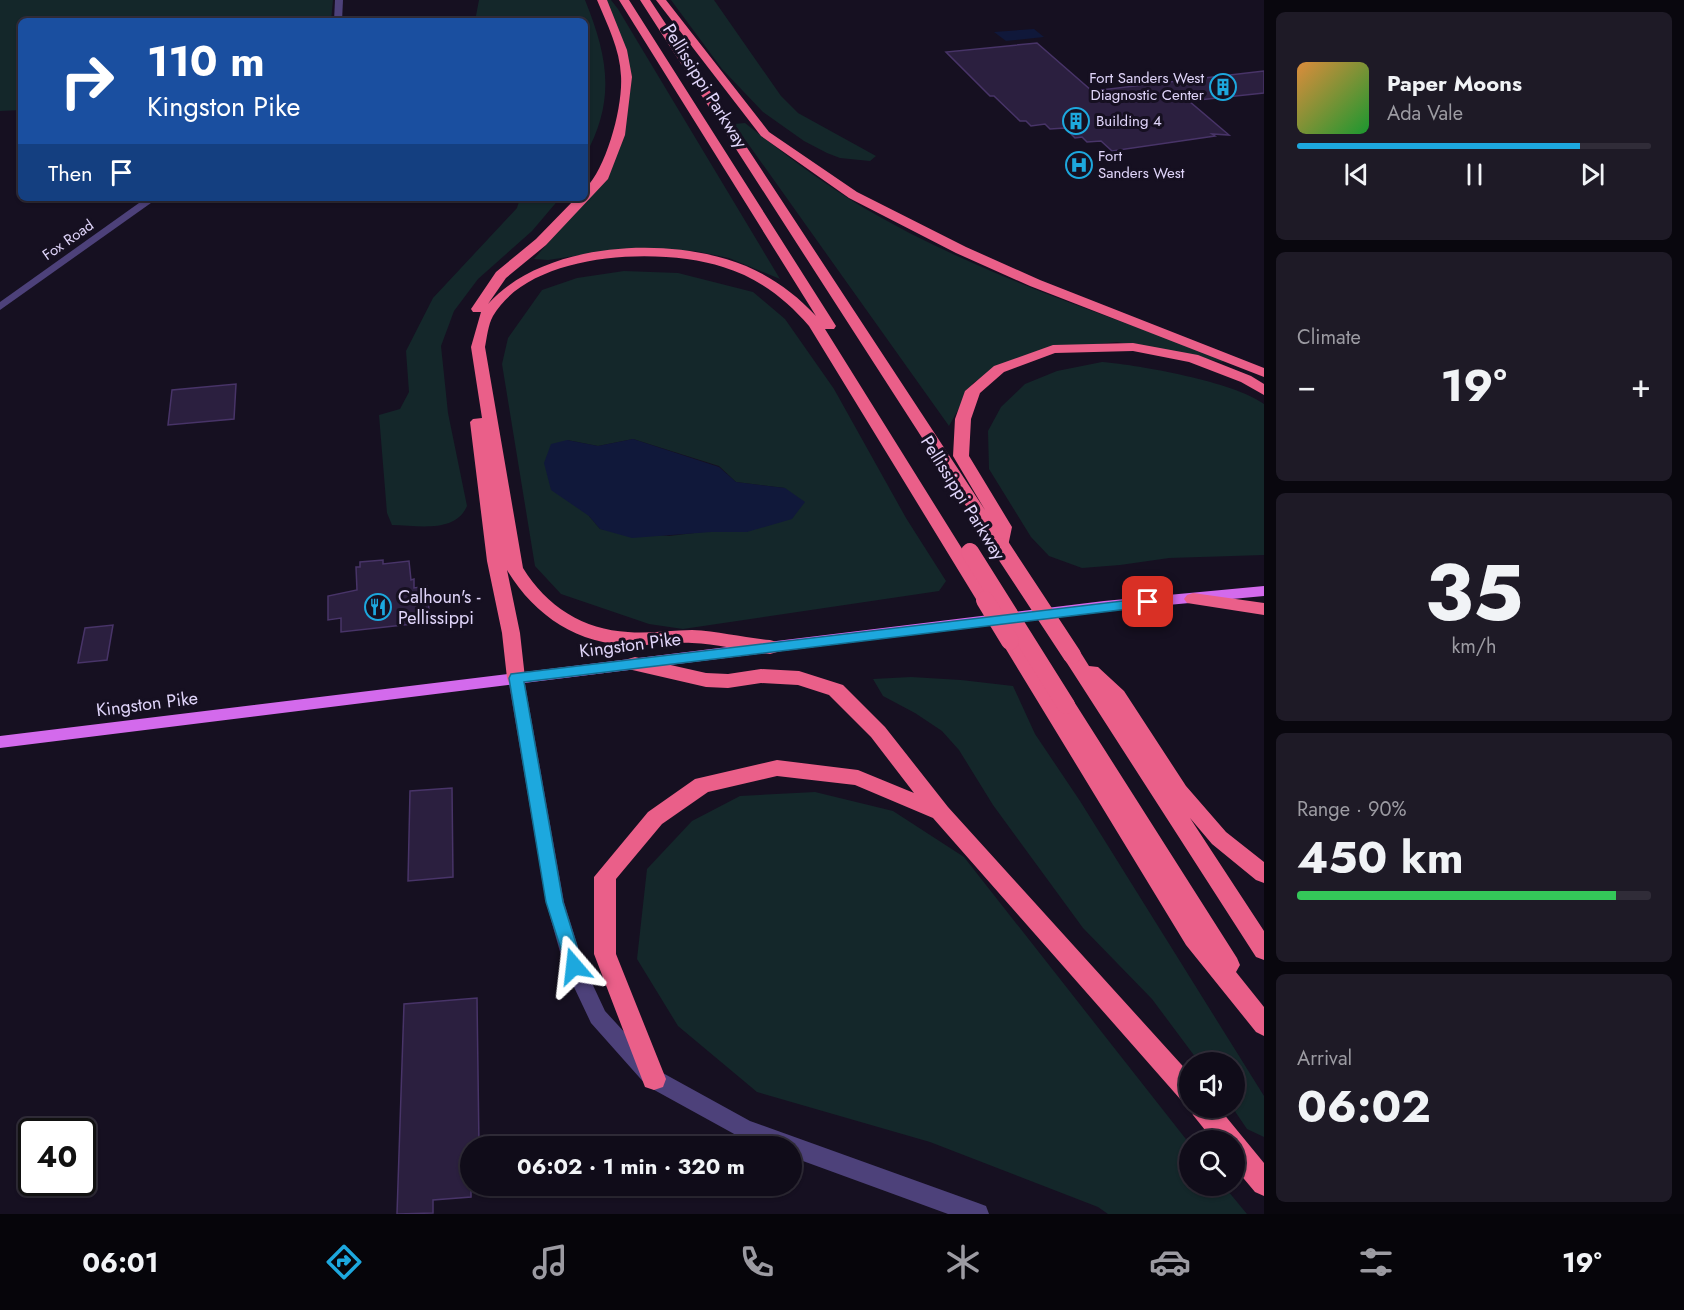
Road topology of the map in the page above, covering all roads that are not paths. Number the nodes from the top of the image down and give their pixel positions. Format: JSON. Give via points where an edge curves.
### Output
{"nodes":[{"id":1,"x":339,"y":0,"type":"edge"},
{"id":2,"x":602,"y":0,"type":"edge"},
{"id":3,"x":624,"y":0,"type":"edge"},
{"id":4,"x":645,"y":0,"type":"edge"},
{"id":5,"x":661,"y":0,"type":"edge"},
{"id":6,"x":338,"y":18,"type":"edge"},
{"id":7,"x":588,"y":193,"type":"edge"},
{"id":8,"x":149,"y":201,"type":"edge"},
{"id":9,"x":580,"y":201,"type":"edge"},
{"id":10,"x":0,"y":307,"type":"edge"},
{"id":11,"x":1264,"y":373,"type":"edge"},
{"id":12,"x":1264,"y":390,"type":"edge"},
{"id":13,"x":1002,"y":547,"type":"junction"},
{"id":14,"x":1264,"y":591,"type":"edge"},
{"id":15,"x":1193,"y":599,"type":"junction"},
{"id":16,"x":1264,"y":609,"type":"edge"},
{"id":17,"x":770,"y":648,"type":"junction"},
{"id":18,"x":635,"y":664,"type":"junction"},
{"id":19,"x":516,"y":678,"type":"junction"},
{"id":20,"x":1108,"y":697,"type":"junction"},
{"id":21,"x":0,"y":742,"type":"edge"},
{"id":22,"x":941,"y":813,"type":"junction"},
{"id":23,"x":1264,"y":874,"type":"edge"},
{"id":24,"x":1264,"y":950,"type":"edge"},
{"id":25,"x":1264,"y":1020,"type":"edge"},
{"id":26,"x":1264,"y":1025,"type":"edge"},
{"id":27,"x":654,"y":1079,"type":"junction"},
{"id":28,"x":1179,"y":1080,"type":"edge"},
{"id":29,"x":1211,"y":1118,"type":"edge"},
{"id":30,"x":1221,"y":1130,"type":"edge"},
{"id":31,"x":764,"y":1136,"type":"edge"},
{"id":32,"x":802,"y":1150,"type":"edge"},
{"id":33,"x":1245,"y":1160,"type":"edge"},
{"id":34,"x":1264,"y":1183,"type":"edge"},
{"id":35,"x":978,"y":1214,"type":"edge"}],
"edges":[{"from":1,"to":6,"type":"street"},
{"from":2,"to":7,"type":"highway","via":[[622,50],[627,77],[619,135],[602,179]]},
{"from":3,"to":25,"type":"highway","name":"Pellissippi Parkway","bridge":true},
{"from":4,"to":13,"type":"highway","name":"Pellissippi Parkway"},
{"from":5,"to":11,"type":"highway","via":[[765,134],[854,195],[1003,269]]},
{"from":8,"to":10,"type":"street","name":"Fox Road"},
{"from":9,"to":19,"type":"highway","via":[[541,242],[501,275],[477,310],[469,352],[496,561]]},
{"from":12,"to":13,"type":"highway","via":[[1193,358],[1133,347],[1053,349],[999,369],[973,391],[963,419],[961,456],[1004,527]]},
{"from":13,"to":20,"type":"highway","name":"Pellissippi Parkway","bridge":true,"via":[[1071,655]]},
{"from":14,"to":15,"type":"main road","name":"Kingston Pike"},
{"from":15,"to":16,"type":"highway"},
{"from":15,"to":17,"type":"main road","name":"Kingston Pike","via":[[1104,606]]},
{"from":17,"to":18,"type":"main road","name":"Kingston Pike"},
{"from":17,"to":26,"type":"highway","bridge":true,"via":[[702,637],[627,639],[599,635],[556,616],[523,585],[514,568],[478,347],[487,314],[511,287],[549,267],[581,257],[619,252],[687,255],[726,263],[759,277],[797,303],[815,324],[1194,938]]},
{"from":18,"to":19,"type":"main road","name":"Kingston Pike"},
{"from":18,"to":22,"type":"highway","via":[[706,680],[799,678],[836,690],[878,732]]},
{"from":19,"to":21,"type":"main road","name":"Kingston Pike"},
{"from":19,"to":27,"type":"street","via":[[555,902],[574,966],[598,1017]]},
{"from":20,"to":23,"type":"highway","via":[[1219,838]]},
{"from":20,"to":24,"type":"highway","name":"Pellissippi Parkway"},
{"from":22,"to":27,"type":"highway","via":[[858,778],[777,768],[702,785],[656,818],[605,877],[605,954]]},
{"from":22,"to":28,"type":"highway"},
{"from":27,"to":31,"type":"street"},
{"from":29,"to":30,"type":"highway"},
{"from":32,"to":35,"type":"street"},
{"from":33,"to":34,"type":"highway"}]}
